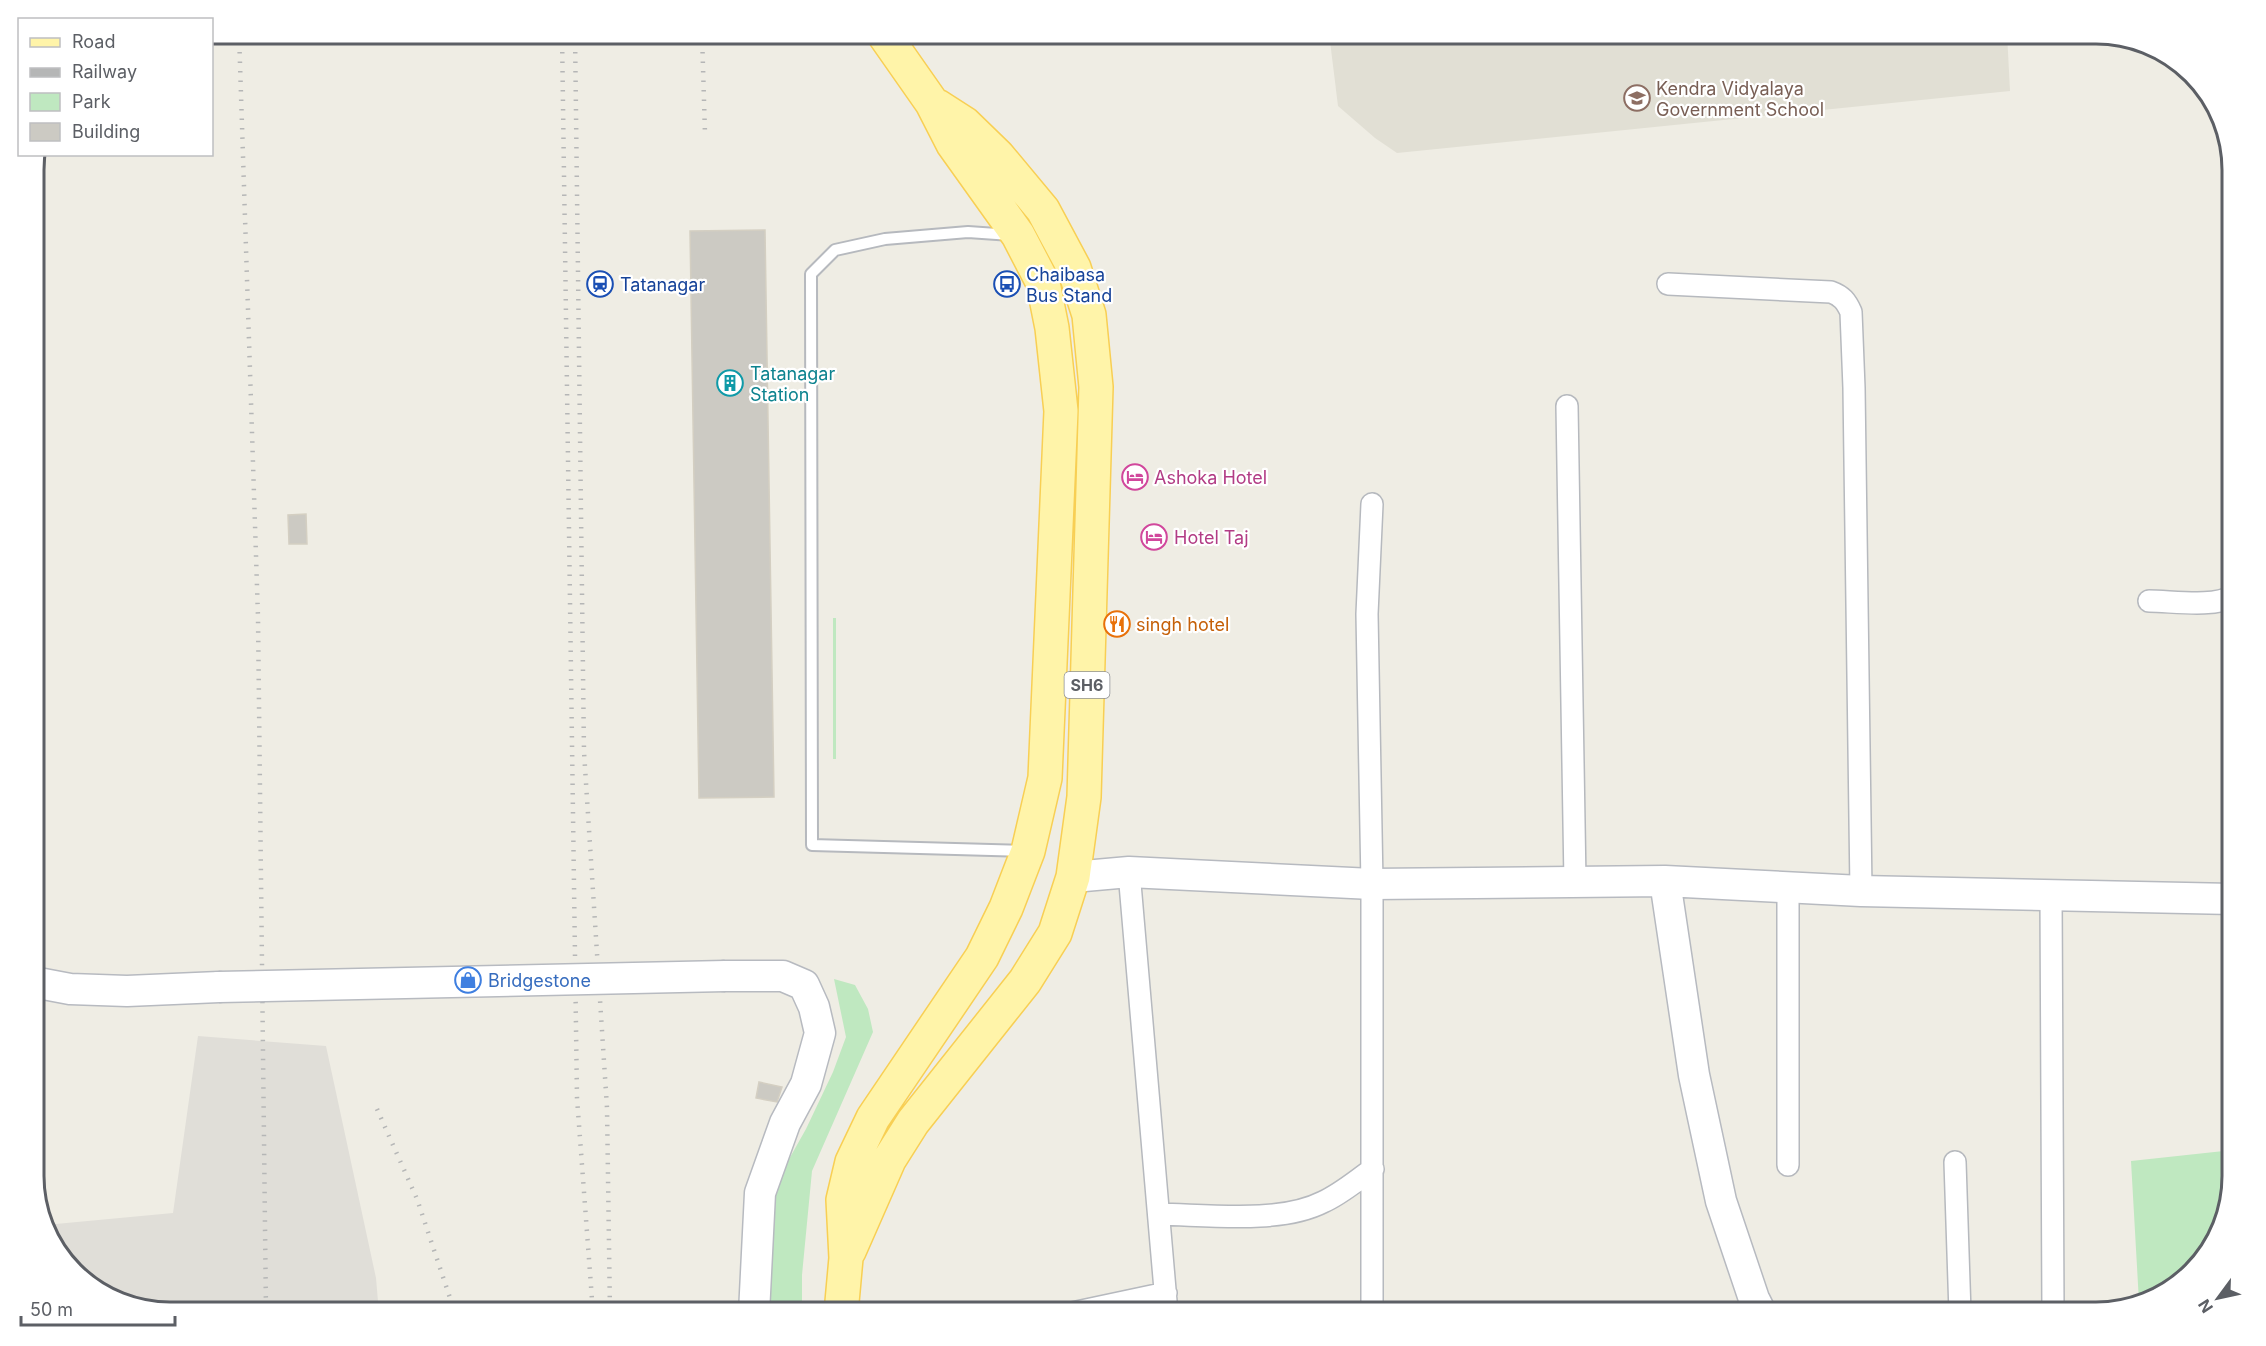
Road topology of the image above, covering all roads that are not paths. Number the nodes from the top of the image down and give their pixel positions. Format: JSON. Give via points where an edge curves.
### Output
{"nodes":[{"id":1,"x":891,"y":44,"type":"edge"},
{"id":2,"x":933,"y":104,"type":"junction"},
{"id":3,"x":1018,"y":235,"type":"junction"},
{"id":4,"x":1668,"y":284,"type":"dead end"},
{"id":5,"x":1567,"y":406,"type":"dead end"},
{"id":6,"x":1372,"y":504,"type":"dead end"},
{"id":7,"x":2222,"y":599,"type":"edge"},
{"id":8,"x":2149,"y":601,"type":"dead end"},
{"id":9,"x":1028,"y":851,"type":"junction"},
{"id":10,"x":1129,"y":872,"type":"junction"},
{"id":11,"x":1073,"y":878,"type":"junction"},
{"id":12,"x":1665,"y":880,"type":"junction"},
{"id":13,"x":1575,"y":882,"type":"junction"},
{"id":14,"x":1372,"y":884,"type":"junction"},
{"id":15,"x":1788,"y":886,"type":"junction"},
{"id":16,"x":1861,"y":891,"type":"junction"},
{"id":17,"x":2051,"y":895,"type":"junction"},
{"id":18,"x":2222,"y":899,"type":"edge"},
{"id":19,"x":44,"y":983,"type":"edge"},
{"id":20,"x":1956,"y":1162,"type":"dead end"},
{"id":21,"x":1788,"y":1165,"type":"dead end"},
{"id":22,"x":1372,"y":1169,"type":"junction"},
{"id":23,"x":1160,"y":1214,"type":"junction"},
{"id":24,"x":846,"y":1258,"type":"junction"},
{"id":25,"x":754,"y":1303,"type":"edge"},
{"id":26,"x":843,"y":1303,"type":"edge"},
{"id":27,"x":1166,"y":1303,"type":"edge"},
{"id":28,"x":1372,"y":1303,"type":"edge"},
{"id":29,"x":1756,"y":1303,"type":"edge"},
{"id":30,"x":1960,"y":1303,"type":"edge"},
{"id":31,"x":2053,"y":1303,"type":"edge"}],
"edges":[{"from":1,"to":2,"type":"main road","number":"SH6"},
{"from":2,"to":3,"type":"main road","number":"SH6","via":[[953,144]]},
{"from":2,"to":11,"type":"main road","number":"SH6","via":[[974,132],[1043,210],[1074,268],[1089,315],[1096,387],[1086,750]]},
{"from":3,"to":9,"type":"main road","number":"SH6","via":[[1043,283],[1061,411],[1045,778]]},
{"from":3,"to":9,"type":"lane","via":[[968,232],[885,239],[835,250],[811,274],[812,845]]},
{"from":4,"to":16,"type":"street","via":[[1831,292],[1847,302],[1851,312]]},
{"from":5,"to":13,"type":"street"},
{"from":6,"to":14,"type":"street","via":[[1367,614]]},
{"from":7,"to":8,"type":"street","via":[[2203,603]]},
{"from":9,"to":24,"type":"main road","number":"SH6","via":[[982,957],[873,1118],[852,1162],[843,1200]]},
{"from":10,"to":11,"type":"street"},
{"from":10,"to":14,"type":"street"},
{"from":10,"to":23,"type":"street"},
{"from":11,"to":24,"type":"main road","number":"SH6","via":[[1055,933],[1025,981],[913,1122],[889,1160]]},
{"from":12,"to":13,"type":"street"},
{"from":12,"to":15,"type":"street"},
{"from":12,"to":29,"type":"street","via":[[1694,1075],[1721,1201]]},
{"from":13,"to":14,"type":"street"},
{"from":14,"to":22,"type":"street"},
{"from":15,"to":16,"type":"street"},
{"from":15,"to":21,"type":"street"},
{"from":16,"to":17,"type":"street"},
{"from":17,"to":18,"type":"street"},
{"from":17,"to":31,"type":"street"},
{"from":19,"to":25,"type":"street","bridge":true,"via":[[116,991],[783,976],[804,985],[820,1033],[806,1084],[785,1123],[760,1193]]},
{"from":20,"to":30,"type":"street"},
{"from":22,"to":23,"type":"street","via":[[1323,1202],[1299,1212],[1261,1216]]},
{"from":22,"to":28,"type":"street"},
{"from":23,"to":27,"type":"street"},
{"from":24,"to":26,"type":"main road","number":"SH6"}]}
